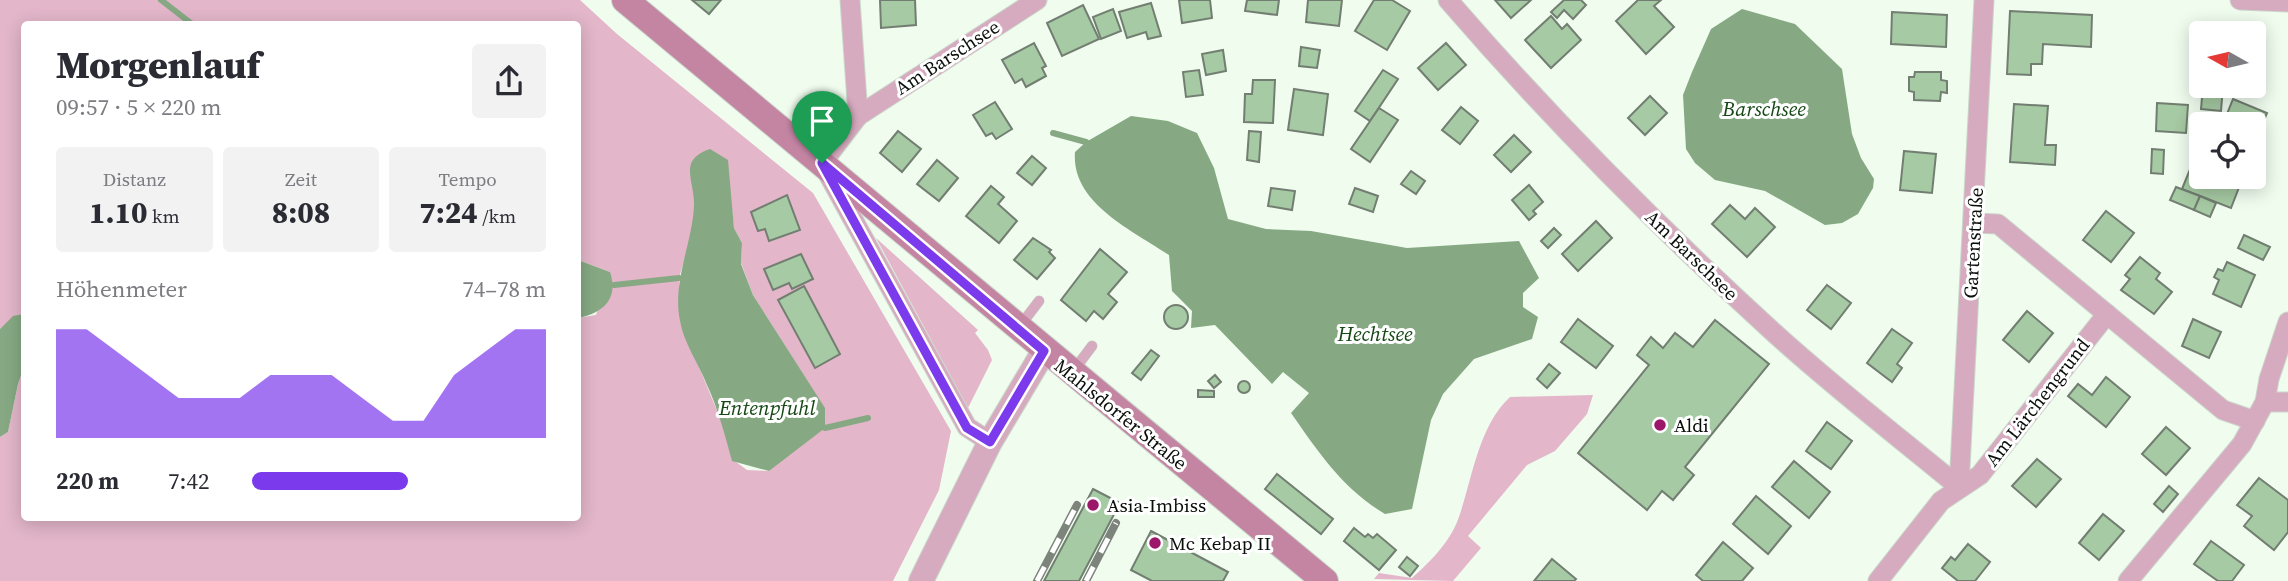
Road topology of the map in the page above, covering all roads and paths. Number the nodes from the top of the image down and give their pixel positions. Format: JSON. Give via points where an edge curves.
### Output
{"nodes":[{"id":1,"x":625,"y":0,"type":"edge"},
{"id":2,"x":850,"y":0,"type":"edge"},
{"id":3,"x":1037,"y":0,"type":"edge"},
{"id":4,"x":1448,"y":0,"type":"edge"},
{"id":5,"x":1984,"y":0,"type":"edge"},
{"id":6,"x":2241,"y":0,"type":"edge"},
{"id":7,"x":2288,"y":2,"type":"edge"},
{"id":8,"x":858,"y":116,"type":"junction"},
{"id":9,"x":822,"y":163,"type":"junction"},
{"id":10,"x":1975,"y":223,"type":"junction"},
{"id":11,"x":1039,"y":301,"type":"dead end"},
{"id":12,"x":2107,"y":314,"type":"junction"},
{"id":13,"x":2288,"y":322,"type":"edge"},
{"id":14,"x":1018,"y":329,"type":"junction"},
{"id":15,"x":1092,"y":346,"type":"dead end"},
{"id":16,"x":1044,"y":351,"type":"junction"},
{"id":17,"x":1072,"y":374,"type":"junction"},
{"id":18,"x":2265,"y":402,"type":"junction"},
{"id":19,"x":2288,"y":402,"type":"edge"},
{"id":20,"x":2256,"y":421,"type":"junction"},
{"id":21,"x":990,"y":442,"type":"junction"},
{"id":22,"x":1959,"y":487,"type":"junction"},
{"id":23,"x":1880,"y":580,"type":"edge"},
{"id":24,"x":921,"y":581,"type":"edge"},
{"id":25,"x":1325,"y":581,"type":"edge"},
{"id":26,"x":2128,"y":581,"type":"edge"}],
"edges":[{"from":1,"to":9,"type":"main road","name":"Mahlsdorfer Straße"},
{"from":2,"to":8,"type":"street"},
{"from":3,"to":8,"type":"street","name":"Am Barschsee"},
{"from":4,"to":22,"type":"street","name":"Am Barschsee","via":[[1519,83],[1659,224],[1796,352]]},
{"from":5,"to":10,"type":"street","name":"Gartenstraße"},
{"from":6,"to":7,"type":"street"},
{"from":8,"to":9,"type":"street","name":"Am Barschsee"},
{"from":9,"to":14,"type":"main road","name":"Mahlsdorfer Straße"},
{"from":9,"to":21,"type":"street","name":"Mahlsdorfer Straße","via":[[967,428]]},
{"from":10,"to":12,"type":"street","via":[[1998,224]]},
{"from":10,"to":22,"type":"street","name":"Gartenstraße"},
{"from":11,"to":14,"type":"lane"},
{"from":12,"to":20,"type":"street","via":[[2223,410]]},
{"from":12,"to":22,"type":"street","name":"Am Lärchengrund","via":[[1980,475]]},
{"from":13,"to":18,"type":"street"},
{"from":14,"to":16,"type":"main road","name":"Mahlsdorfer Straße"},
{"from":15,"to":17,"type":"lane"},
{"from":16,"to":17,"type":"main road","name":"Mahlsdorfer Straße"},
{"from":16,"to":21,"type":"street"},
{"from":17,"to":25,"type":"main road","name":"Mahlsdorfer Straße"},
{"from":18,"to":19,"type":"street"},
{"from":18,"to":20,"type":"street"},
{"from":20,"to":26,"type":"street"},
{"from":21,"to":24,"type":"street"},
{"from":22,"to":23,"type":"street","name":"Am Lärchengrund","via":[[1941,501]]}]}
